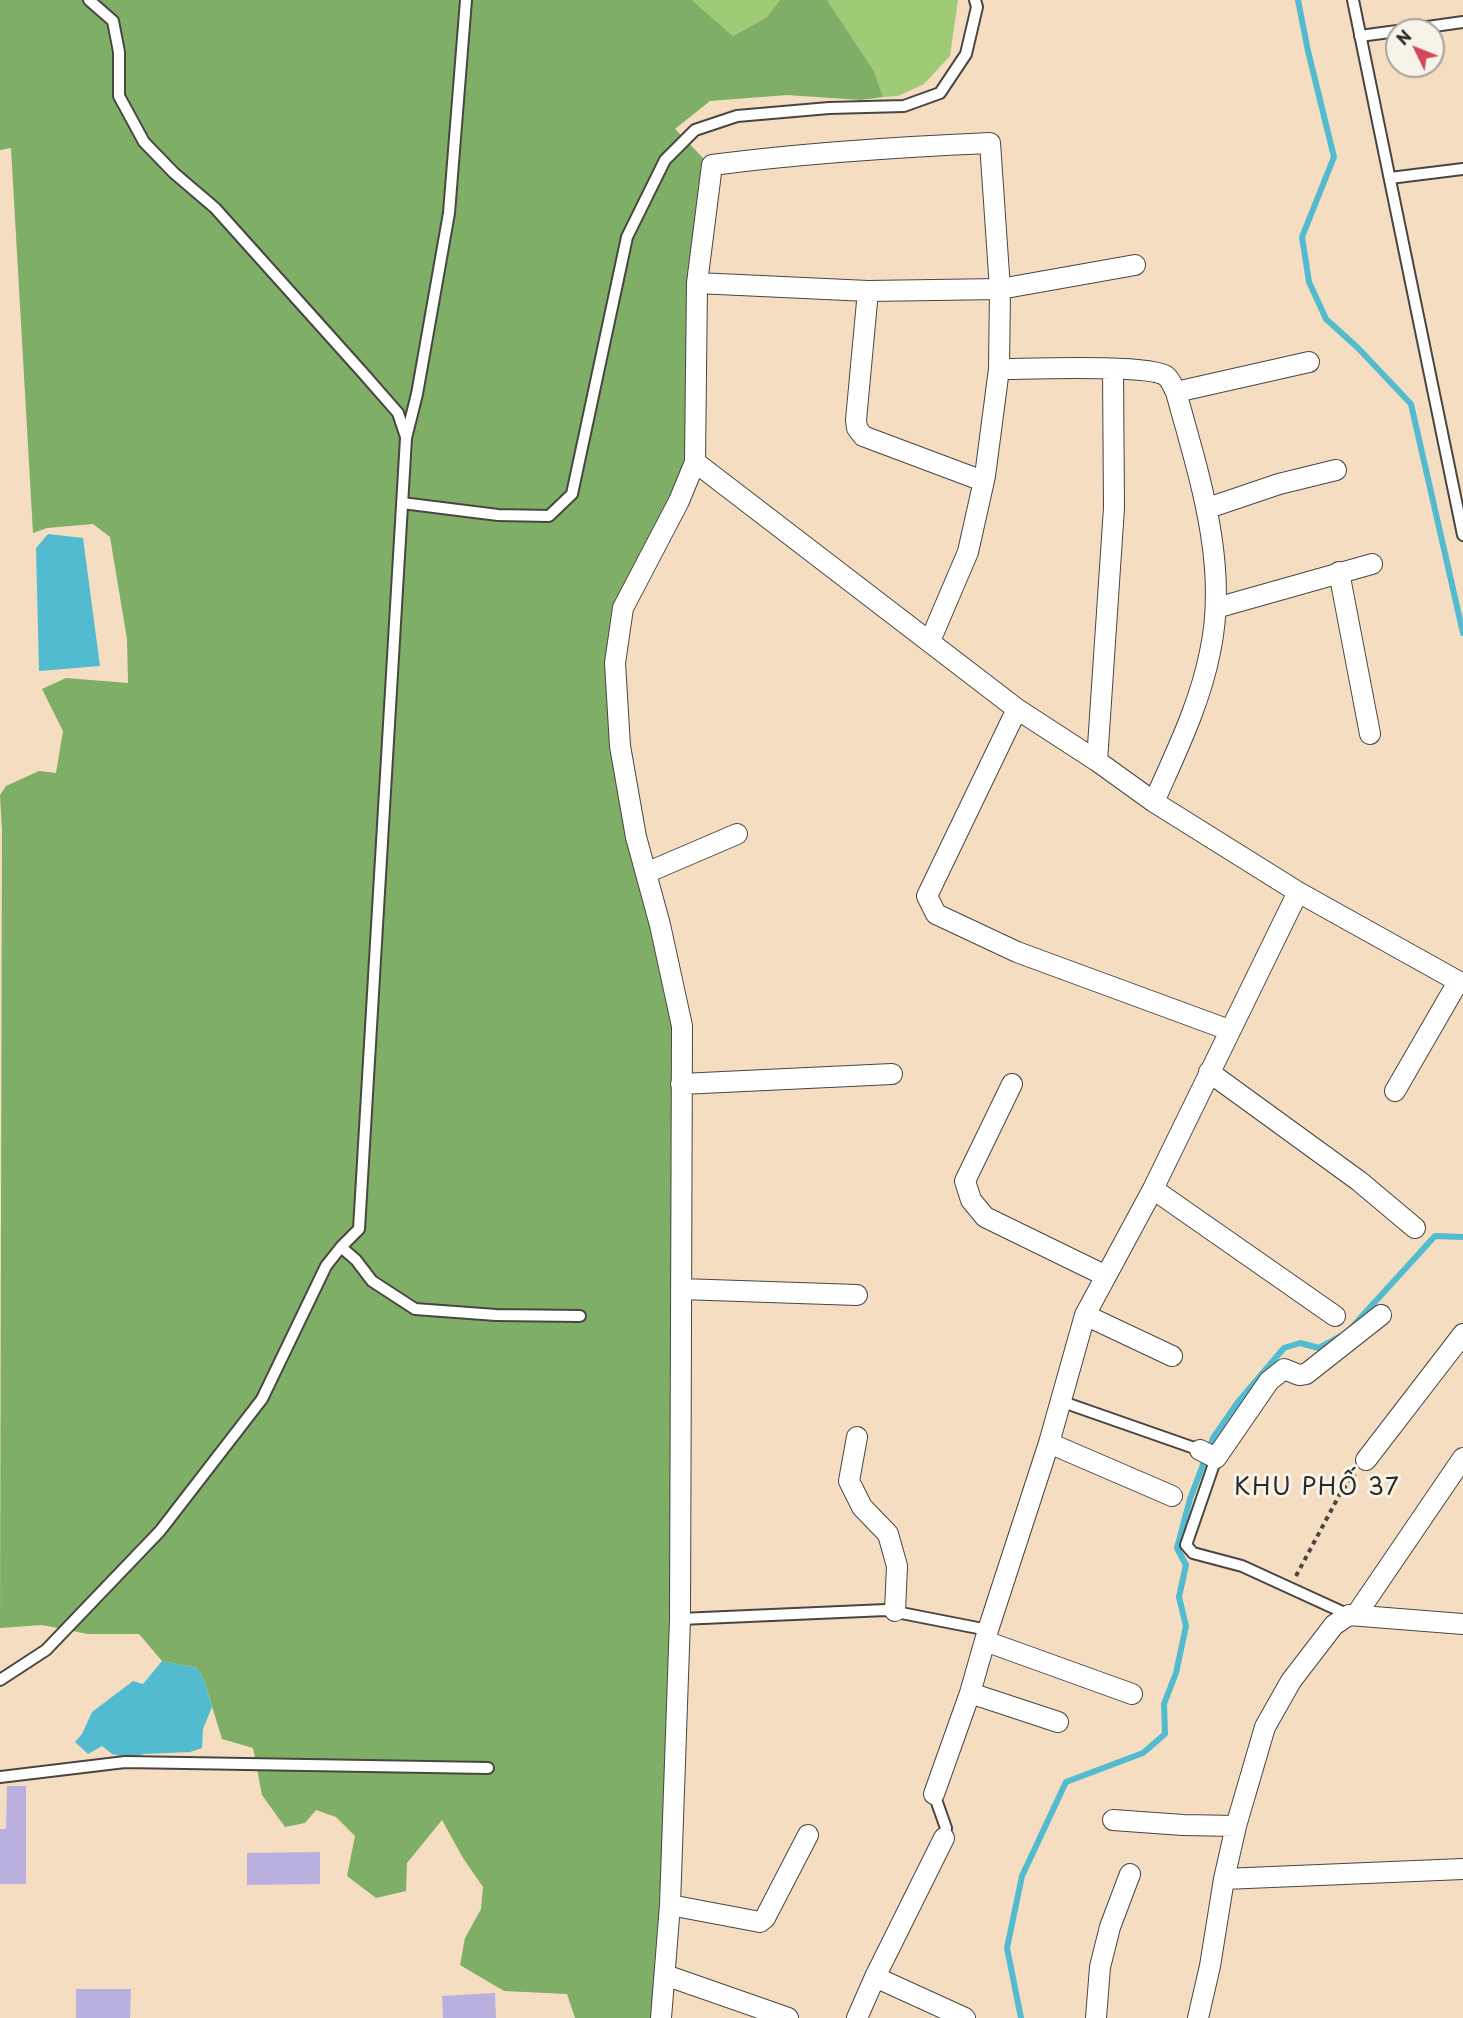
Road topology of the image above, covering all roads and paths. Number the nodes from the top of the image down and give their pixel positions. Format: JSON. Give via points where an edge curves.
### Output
{"nodes":[{"id":1,"x":89,"y":0,"type":"edge"},
{"id":2,"x":466,"y":0,"type":"edge"},
{"id":3,"x":975,"y":0,"type":"edge"},
{"id":4,"x":1353,"y":0,"type":"edge"},
{"id":5,"x":1463,"y":22,"type":"edge"},
{"id":6,"x":1445,"y":25,"type":"edge"},
{"id":7,"x":1385,"y":33,"type":"edge"},
{"id":8,"x":1360,"y":36,"type":"junction"},
{"id":9,"x":1463,"y":169,"type":"edge"},
{"id":10,"x":1390,"y":178,"type":"junction"},
{"id":11,"x":1135,"y":265,"type":"dead end"},
{"id":12,"x":697,"y":283,"type":"junction"},
{"id":13,"x":1000,"y":290,"type":"junction"},
{"id":14,"x":868,"y":291,"type":"junction"},
{"id":15,"x":1310,"y":362,"type":"dead end"},
{"id":16,"x":999,"y":369,"type":"junction"},
{"id":17,"x":1113,"y":369,"type":"junction"},
{"id":18,"x":1176,"y":392,"type":"junction"},
{"id":19,"x":406,"y":438,"type":"junction"},
{"id":20,"x":695,"y":462,"type":"junction"},
{"id":21,"x":1336,"y":470,"type":"dead end"},
{"id":22,"x":983,"y":481,"type":"junction"},
{"id":23,"x":402,"y":503,"type":"junction"},
{"id":24,"x":1208,"y":508,"type":"junction"},
{"id":25,"x":1463,"y":535,"type":"edge"},
{"id":26,"x":1372,"y":564,"type":"dead end"},
{"id":27,"x":1339,"y":572,"type":"junction"},
{"id":28,"x":1216,"y":608,"type":"junction"},
{"id":29,"x":930,"y":641,"type":"junction"},
{"id":30,"x":1017,"y":709,"type":"junction"},
{"id":31,"x":1370,"y":734,"type":"dead end"},
{"id":32,"x":1097,"y":761,"type":"junction"},
{"id":33,"x":1154,"y":802,"type":"junction"},
{"id":34,"x":737,"y":834,"type":"dead end"},
{"id":35,"x":646,"y":873,"type":"junction"},
{"id":36,"x":1298,"y":892,"type":"junction"},
{"id":37,"x":1461,"y":983,"type":"edge"},
{"id":38,"x":1229,"y":1030,"type":"junction"},
{"id":39,"x":1209,"y":1072,"type":"junction"},
{"id":40,"x":892,"y":1074,"type":"dead end"},
{"id":41,"x":681,"y":1084,"type":"junction"},
{"id":42,"x":1012,"y":1084,"type":"dead end"},
{"id":43,"x":1395,"y":1091,"type":"dead end"},
{"id":44,"x":1153,"y":1189,"type":"junction"},
{"id":45,"x":1415,"y":1228,"type":"dead end"},
{"id":46,"x":341,"y":1247,"type":"junction"},
{"id":47,"x":1106,"y":1276,"type":"junction"},
{"id":48,"x":681,"y":1289,"type":"junction"},
{"id":49,"x":857,"y":1294,"type":"dead end"},
{"id":50,"x":1085,"y":1315,"type":"junction"},
{"id":51,"x":1381,"y":1315,"type":"dead end"},
{"id":52,"x":580,"y":1316,"type":"dead end"},
{"id":53,"x":1335,"y":1316,"type":"dead end"},
{"id":54,"x":1463,"y":1334,"type":"edge"},
{"id":55,"x":1172,"y":1356,"type":"dead end"},
{"id":56,"x":1060,"y":1401,"type":"junction"},
{"id":57,"x":857,"y":1437,"type":"dead end"},
{"id":58,"x":1049,"y":1443,"type":"junction"},
{"id":59,"x":1208,"y":1454,"type":"junction"},
{"id":60,"x":1463,"y":1458,"type":"edge"},
{"id":61,"x":1366,"y":1460,"type":"joint"},
{"id":62,"x":1172,"y":1496,"type":"dead end"},
{"id":63,"x":1290,"y":1587,"type":"junction"},
{"id":64,"x":894,"y":1611,"type":"junction"},
{"id":65,"x":1352,"y":1615,"type":"junction"},
{"id":66,"x":680,"y":1619,"type":"junction"},
{"id":67,"x":1463,"y":1624,"type":"edge"},
{"id":68,"x":986,"y":1636,"type":"junction"},
{"id":69,"x":0,"y":1680,"type":"edge"},
{"id":70,"x":970,"y":1693,"type":"junction"},
{"id":71,"x":1132,"y":1694,"type":"dead end"},
{"id":72,"x":1059,"y":1722,"type":"dead end"},
{"id":73,"x":488,"y":1768,"type":"dead end"},
{"id":74,"x":0,"y":1777,"type":"edge"},
{"id":75,"x":934,"y":1794,"type":"joint"},
{"id":76,"x":1113,"y":1820,"type":"dead end"},
{"id":77,"x":1236,"y":1826,"type":"junction"},
{"id":78,"x":808,"y":1835,"type":"dead end"},
{"id":79,"x":944,"y":1838,"type":"joint"},
{"id":80,"x":1463,"y":1869,"type":"edge"},
{"id":81,"x":1130,"y":1874,"type":"dead end"},
{"id":82,"x":1224,"y":1879,"type":"junction"},
{"id":83,"x":669,"y":1905,"type":"junction"},
{"id":84,"x":665,"y":1975,"type":"junction"},
{"id":85,"x":875,"y":1977,"type":"junction"},
{"id":86,"x":661,"y":2018,"type":"edge"},
{"id":87,"x":788,"y":2018,"type":"edge"},
{"id":88,"x":857,"y":2018,"type":"edge"},
{"id":89,"x":965,"y":2018,"type":"edge"},
{"id":90,"x":1096,"y":2018,"type":"edge"},
{"id":91,"x":1197,"y":2018,"type":"edge"}],
"edges":[{"from":1,"to":19,"type":"lane","via":[[112,21],[119,52],[119,96],[144,142],[215,208],[363,373],[398,413]]},
{"from":2,"to":19,"type":"lane","via":[[450,213]]},
{"from":3,"to":23,"type":"lane","via":[[977,7],[966,54],[940,93],[903,106],[737,116],[695,130],[665,160],[627,237],[572,494],[549,516],[498,515]]},
{"from":4,"to":8,"type":"lane"},
{"from":5,"to":6,"type":"lane"},
{"from":7,"to":8,"type":"lane"},
{"from":8,"to":10,"type":"lane"},
{"from":9,"to":10,"type":"lane"},
{"from":10,"to":25,"type":"lane"},
{"from":11,"to":13,"type":"street"},
{"from":12,"to":13,"type":"street","via":[[712,165],[990,143]]},
{"from":12,"to":14,"type":"street"},
{"from":12,"to":20,"type":"street"},
{"from":13,"to":14,"type":"street"},
{"from":13,"to":16,"type":"street"},
{"from":14,"to":22,"type":"street","via":[[857,428],[863,436]]},
{"from":15,"to":18,"type":"street"},
{"from":16,"to":17,"type":"street"},
{"from":16,"to":22,"type":"street"},
{"from":17,"to":18,"type":"street","via":[[1160,373],[1171,381]]},
{"from":17,"to":32,"type":"street","via":[[1114,508]]},
{"from":18,"to":24,"type":"street"},
{"from":19,"to":23,"type":"lane"},
{"from":20,"to":29,"type":"street"},
{"from":20,"to":35,"type":"street","via":[[623,608],[615,663],[620,746]]},
{"from":21,"to":24,"type":"street","via":[[1278,484]]},
{"from":22,"to":29,"type":"street","via":[[968,552]]},
{"from":23,"to":46,"type":"lane","via":[[358,1229]]},
{"from":24,"to":28,"type":"street"},
{"from":26,"to":27,"type":"street"},
{"from":27,"to":28,"type":"street"},
{"from":27,"to":31,"type":"street"},
{"from":28,"to":33,"type":"street","via":[[1204,678]]},
{"from":29,"to":30,"type":"street"},
{"from":30,"to":32,"type":"street"},
{"from":30,"to":38,"type":"street","via":[[927,896],[936,914],[1017,952]]},
{"from":32,"to":33,"type":"street"},
{"from":33,"to":36,"type":"street"},
{"from":34,"to":35,"type":"street"},
{"from":35,"to":41,"type":"street","via":[[682,1026]]},
{"from":36,"to":37,"type":"street"},
{"from":36,"to":38,"type":"street"},
{"from":37,"to":43,"type":"street"},
{"from":38,"to":39,"type":"street"},
{"from":39,"to":44,"type":"street"},
{"from":39,"to":45,"type":"street","via":[[1359,1181]]},
{"from":40,"to":41,"type":"street"},
{"from":41,"to":48,"type":"street"},
{"from":42,"to":47,"type":"street","via":[[965,1181],[971,1200],[985,1218]]},
{"from":44,"to":47,"type":"street"},
{"from":44,"to":53,"type":"street"},
{"from":46,"to":52,"type":"lane","via":[[372,1281],[415,1309]]},
{"from":46,"to":69,"type":"lane","via":[[326,1266],[262,1399],[160,1531],[46,1650]]},
{"from":47,"to":50,"type":"street"},
{"from":48,"to":49,"type":"street"},
{"from":48,"to":66,"type":"street"},
{"from":50,"to":55,"type":"street"},
{"from":50,"to":56,"type":"street"},
{"from":51,"to":59,"type":"street","via":[[1306,1374],[1284,1369],[1278,1372]]},
{"from":54,"to":61,"type":"street"},
{"from":56,"to":58,"type":"street"},
{"from":56,"to":59,"type":"lane"},
{"from":57,"to":64,"type":"street","via":[[849,1480],[862,1507],[888,1534],[897,1566]]},
{"from":58,"to":62,"type":"street"},
{"from":58,"to":68,"type":"street"},
{"from":59,"to":63,"type":"lane","via":[[1186,1545],[1193,1553],[1242,1566]]},
{"from":60,"to":65,"type":"street"},
{"from":61,"to":63,"type":"path","via":[[1341,1492]]},
{"from":63,"to":65,"type":"lane"},
{"from":64,"to":66,"type":"lane"},
{"from":64,"to":68,"type":"lane"},
{"from":65,"to":67,"type":"street"},
{"from":65,"to":77,"type":"street","via":[[1334,1624],[1298,1671],[1265,1727]]},
{"from":66,"to":83,"type":"street"},
{"from":68,"to":70,"type":"street"},
{"from":68,"to":71,"type":"street"},
{"from":70,"to":72,"type":"street"},
{"from":70,"to":75,"type":"street"},
{"from":73,"to":74,"type":"lane","via":[[125,1762]]},
{"from":75,"to":79,"type":"lane","via":[[946,1828]]},
{"from":76,"to":77,"type":"street"},
{"from":77,"to":82,"type":"street"},
{"from":78,"to":83,"type":"street","via":[[760,1922]]},
{"from":79,"to":85,"type":"street"},
{"from":80,"to":82,"type":"street"},
{"from":81,"to":90,"type":"street","via":[[1100,1967]]},
{"from":82,"to":91,"type":"street"},
{"from":83,"to":84,"type":"street"},
{"from":84,"to":86,"type":"street"},
{"from":84,"to":87,"type":"street"},
{"from":85,"to":88,"type":"street"},
{"from":85,"to":89,"type":"street"}]}
